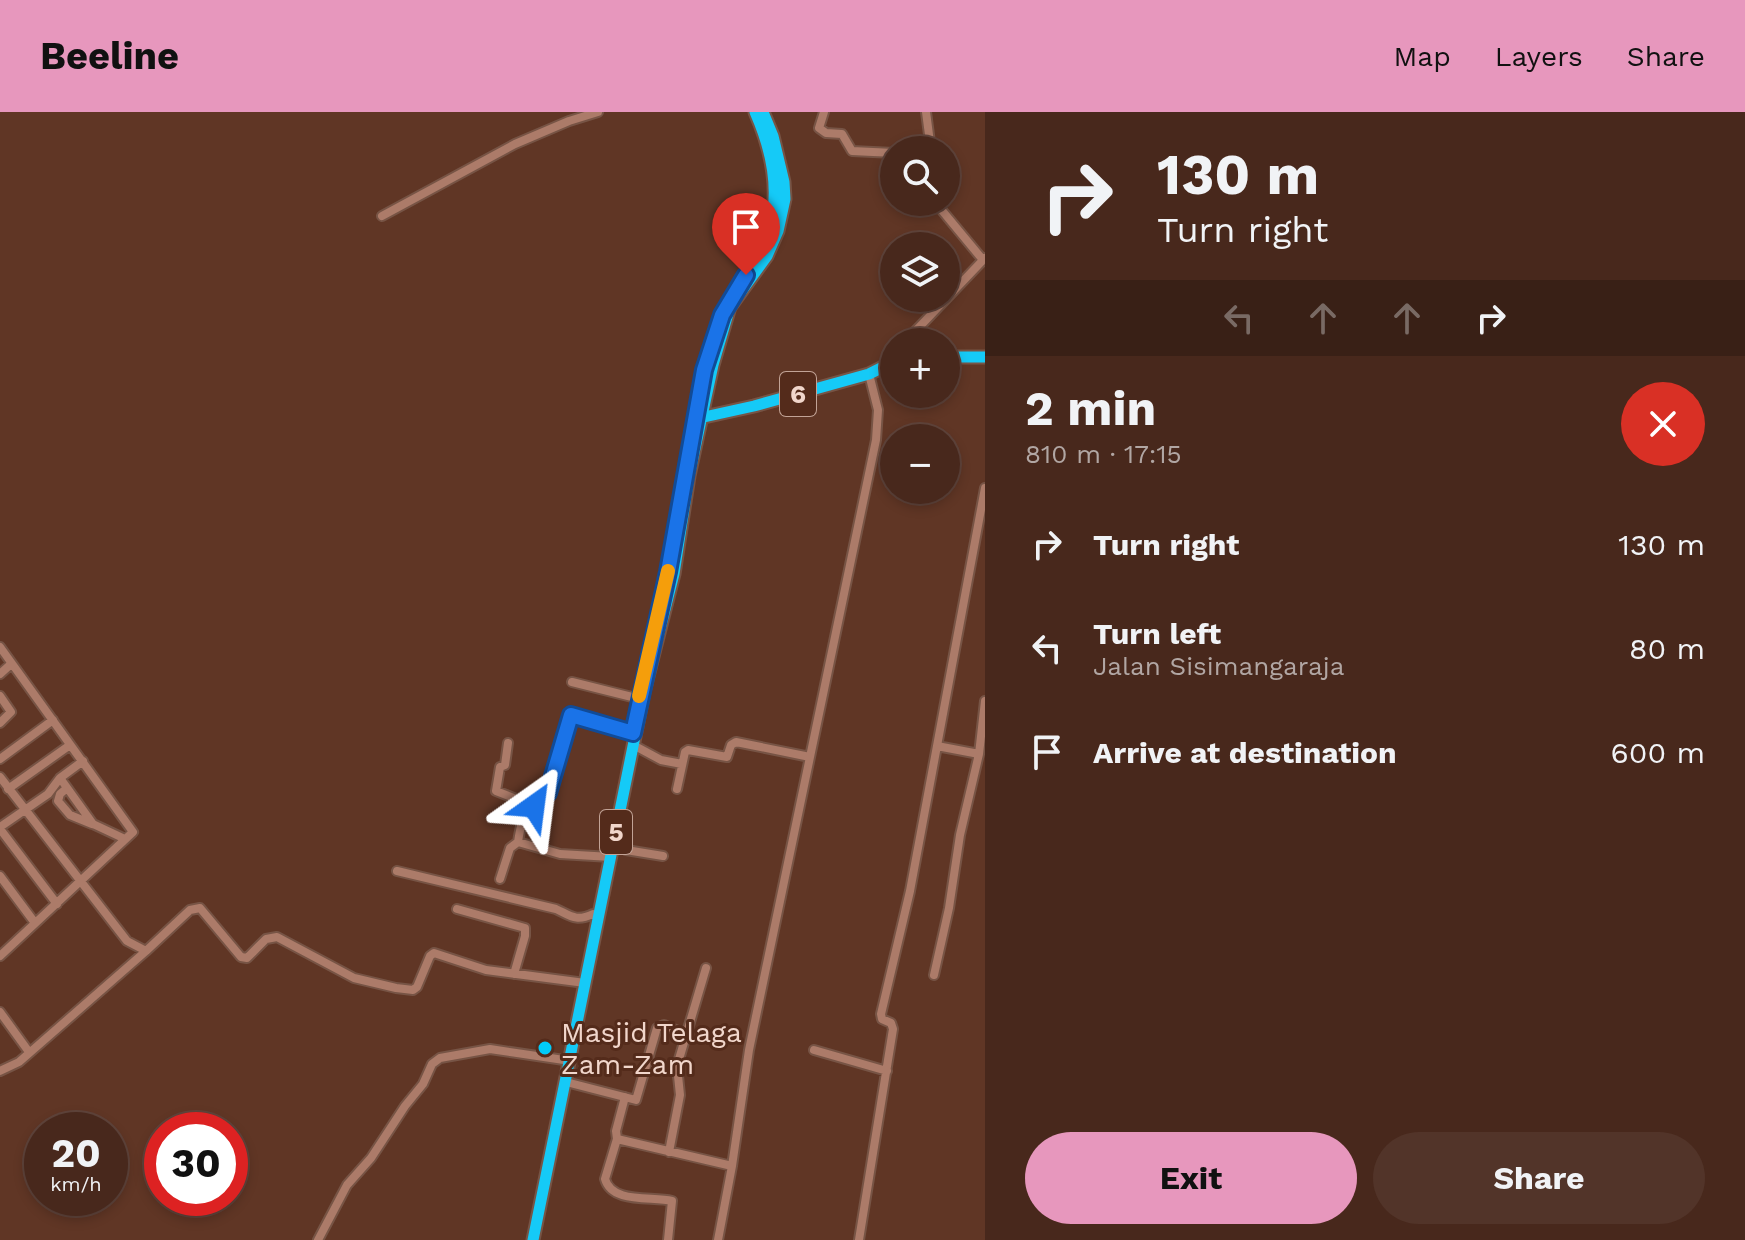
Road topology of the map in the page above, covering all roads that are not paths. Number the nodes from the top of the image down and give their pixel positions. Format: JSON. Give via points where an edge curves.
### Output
{"nodes":[{"id":1,"x":598,"y":112,"type":"edge"},
{"id":2,"x":755,"y":112,"type":"edge"},
{"id":3,"x":763,"y":112,"type":"edge"},
{"id":4,"x":824,"y":112,"type":"edge"},
{"id":5,"x":926,"y":112,"type":"edge"},
{"id":6,"x":929,"y":136,"type":"edge"},
{"id":7,"x":880,"y":152,"type":"edge"},
{"id":8,"x":382,"y":216,"type":"dead end"},
{"id":9,"x":947,"y":216,"type":"edge"},
{"id":10,"x":984,"y":259,"type":"edge"},
{"id":11,"x":918,"y":328,"type":"edge"},
{"id":12,"x":960,"y":357,"type":"edge"},
{"id":13,"x":985,"y":357,"type":"edge"},
{"id":14,"x":880,"y":369,"type":"edge"},
{"id":15,"x":869,"y":374,"type":"junction"},
{"id":16,"x":699,"y":420,"type":"junction"},
{"id":17,"x":985,"y":488,"type":"edge"},
{"id":18,"x":0,"y":647,"type":"edge"},
{"id":19,"x":11,"y":664,"type":"junction"},
{"id":20,"x":0,"y":674,"type":"edge"},
{"id":21,"x":572,"y":682,"type":"dead end"},
{"id":22,"x":642,"y":691,"type":"junction"},
{"id":23,"x":0,"y":696,"type":"edge"},
{"id":24,"x":985,"y":701,"type":"edge"},
{"id":25,"x":53,"y":720,"type":"junction"},
{"id":26,"x":0,"y":723,"type":"edge"},
{"id":27,"x":636,"y":725,"type":"junction"},
{"id":28,"x":70,"y":745,"type":"junction"},
{"id":29,"x":635,"y":746,"type":"junction"},
{"id":30,"x":937,"y":746,"type":"junction"},
{"id":31,"x":518,"y":750,"type":"dead end"},
{"id":32,"x":979,"y":754,"type":"junction"},
{"id":33,"x":810,"y":757,"type":"junction"},
{"id":34,"x":0,"y":759,"type":"edge"},
{"id":35,"x":83,"y":761,"type":"junction"},
{"id":36,"x":682,"y":764,"type":"junction"},
{"id":37,"x":505,"y":765,"type":"junction"},
{"id":38,"x":516,"y":768,"type":"dead end"},
{"id":39,"x":0,"y":777,"type":"edge"},
{"id":40,"x":60,"y":778,"type":"junction"},
{"id":41,"x":67,"y":788,"type":"junction"},
{"id":42,"x":8,"y":789,"type":"junction"},
{"id":43,"x":677,"y":789,"type":"dead end"},
{"id":44,"x":534,"y":806,"type":"junction"},
{"id":45,"x":24,"y":810,"type":"junction"},
{"id":46,"x":93,"y":824,"type":"junction"},
{"id":47,"x":0,"y":828,"type":"edge"},
{"id":48,"x":125,"y":839,"type":"junction"},
{"id":49,"x":615,"y":840,"type":"junction"},
{"id":50,"x":518,"y":842,"type":"junction"},
{"id":51,"x":608,"y":856,"type":"junction"},
{"id":52,"x":663,"y":856,"type":"dead end"},
{"id":53,"x":397,"y":871,"type":"dead end"},
{"id":54,"x":0,"y":876,"type":"edge"},
{"id":55,"x":500,"y":879,"type":"dead end"},
{"id":56,"x":80,"y":881,"type":"junction"},
{"id":57,"x":57,"y":904,"type":"junction"},
{"id":58,"x":457,"y":909,"type":"dead end"},
{"id":59,"x":596,"y":915,"type":"junction"},
{"id":60,"x":35,"y":923,"type":"junction"},
{"id":61,"x":146,"y":951,"type":"junction"},
{"id":62,"x":0,"y":956,"type":"edge"},
{"id":63,"x":706,"y":968,"type":"dead end"},
{"id":64,"x":514,"y":974,"type":"junction"},
{"id":65,"x":934,"y":975,"type":"dead end"},
{"id":66,"x":583,"y":983,"type":"junction"},
{"id":67,"x":0,"y":1012,"type":"edge"},
{"id":68,"x":685,"y":1034,"type":"junction"},
{"id":69,"x":814,"y":1050,"type":"dead end"},
{"id":70,"x":29,"y":1052,"type":"junction"},
{"id":71,"x":566,"y":1055,"type":"junction"},
{"id":72,"x":0,"y":1071,"type":"edge"},
{"id":73,"x":887,"y":1071,"type":"junction"},
{"id":74,"x":566,"y":1082,"type":"junction"},
{"id":75,"x":625,"y":1097,"type":"junction"},
{"id":76,"x":617,"y":1139,"type":"junction"},
{"id":77,"x":669,"y":1152,"type":"junction"},
{"id":78,"x":732,"y":1166,"type":"junction"},
{"id":79,"x":318,"y":1240,"type":"edge"},
{"id":80,"x":531,"y":1240,"type":"edge"},
{"id":81,"x":668,"y":1240,"type":"edge"},
{"id":82,"x":718,"y":1240,"type":"edge"},
{"id":83,"x":859,"y":1240,"type":"edge"}],
"edges":[{"from":1,"to":8,"type":"street","via":[[515,144]]},
{"from":2,"to":16,"type":"highway","number":"5","via":[[773,165],[775,199],[756,263],[729,300],[715,332],[704,370]]},
{"from":3,"to":16,"type":"highway","via":[[785,199],[767,256],[730,307]]},
{"from":4,"to":7,"type":"street","via":[[819,128],[842,134],[852,151]]},
{"from":5,"to":6,"type":"street"},
{"from":9,"to":10,"type":"street"},
{"from":10,"to":11,"type":"street"},
{"from":12,"to":13,"type":"highway"},
{"from":14,"to":15,"type":"highway","number":"6"},
{"from":15,"to":16,"type":"highway","number":"6"},
{"from":15,"to":33,"type":"street","via":[[878,410],[876,440]]},
{"from":16,"to":22,"type":"highway","number":"5","via":[[671,573]]},
{"from":17,"to":30,"type":"street"},
{"from":18,"to":19,"type":"street"},
{"from":19,"to":20,"type":"street"},
{"from":19,"to":25,"type":"street"},
{"from":21,"to":22,"type":"street","via":[[636,698]]},
{"from":22,"to":27,"type":"highway","number":"5"},
{"from":23,"to":26,"type":"street","via":[[11,712]]},
{"from":24,"to":32,"type":"street"},
{"from":25,"to":28,"type":"street"},
{"from":25,"to":34,"type":"street"},
{"from":27,"to":29,"type":"highway","number":"5"},
{"from":27,"to":44,"type":"street","via":[[633,733],[571,715],[548,793]]},
{"from":27,"to":51,"type":"highway","number":"5"},
{"from":28,"to":35,"type":"street"},
{"from":28,"to":42,"type":"street"},
{"from":29,"to":36,"type":"street"},
{"from":29,"to":49,"type":"highway","number":"5"},
{"from":30,"to":32,"type":"street"},
{"from":30,"to":73,"type":"street","via":[[881,1014],[893,1027]]},
{"from":31,"to":37,"type":"street","via":[[508,745]]},
{"from":32,"to":65,"type":"street"},
{"from":33,"to":36,"type":"street","via":[[736,742],[727,757],[688,750]]},
{"from":33,"to":78,"type":"street","via":[[749,1050]]},
{"from":35,"to":40,"type":"street"},
{"from":35,"to":48,"type":"street","via":[[133,832]]},
{"from":36,"to":43,"type":"street"},
{"from":37,"to":38,"type":"street"},
{"from":37,"to":44,"type":"street","via":[[500,767],[496,792]]},
{"from":39,"to":42,"type":"street"},
{"from":40,"to":41,"type":"street"},
{"from":40,"to":45,"type":"street"},
{"from":41,"to":46,"type":"street"},
{"from":41,"to":46,"type":"street","via":[[58,801],[67,813]]},
{"from":42,"to":45,"type":"street"},
{"from":44,"to":50,"type":"street"},
{"from":45,"to":47,"type":"street"},
{"from":45,"to":56,"type":"street"},
{"from":46,"to":48,"type":"street"},
{"from":47,"to":57,"type":"street"},
{"from":48,"to":56,"type":"street"},
{"from":49,"to":51,"type":"highway","number":"5"},
{"from":49,"to":52,"type":"street","via":[[626,850]]},
{"from":50,"to":51,"type":"street","via":[[560,854]]},
{"from":50,"to":55,"type":"street","via":[[510,848]]},
{"from":51,"to":59,"type":"highway","number":"5"},
{"from":53,"to":59,"type":"street","via":[[556,909],[581,920]]},
{"from":54,"to":60,"type":"street"},
{"from":56,"to":57,"type":"street"},
{"from":56,"to":61,"type":"street","via":[[127,941]]},
{"from":57,"to":60,"type":"street"},
{"from":58,"to":64,"type":"street","via":[[525,928]]},
{"from":59,"to":66,"type":"highway","number":"5"},
{"from":60,"to":62,"type":"street"},
{"from":61,"to":64,"type":"street","via":[[190,910],[200,908],[241,957],[277,937],[354,978],[408,990],[421,983],[434,953]]},
{"from":61,"to":70,"type":"street"},
{"from":63,"to":68,"type":"street"},
{"from":64,"to":66,"type":"street"},
{"from":66,"to":71,"type":"highway","number":"5"},
{"from":67,"to":70,"type":"street"},
{"from":68,"to":75,"type":"street","via":[[659,1026],[638,1099]]},
{"from":68,"to":77,"type":"street"},
{"from":69,"to":73,"type":"street"},
{"from":70,"to":72,"type":"street"},
{"from":71,"to":74,"type":"highway","number":"5"},
{"from":71,"to":79,"type":"street","via":[[490,1049],[440,1058],[347,1185]]},
{"from":71,"to":80,"type":"highway","number":"5"},
{"from":73,"to":83,"type":"street"},
{"from":74,"to":75,"type":"street"},
{"from":74,"to":80,"type":"highway","number":"5"},
{"from":75,"to":76,"type":"street"},
{"from":76,"to":77,"type":"street"},
{"from":76,"to":81,"type":"street","via":[[605,1184],[619,1195],[672,1201]]},
{"from":77,"to":78,"type":"street"},
{"from":78,"to":82,"type":"street"}]}
